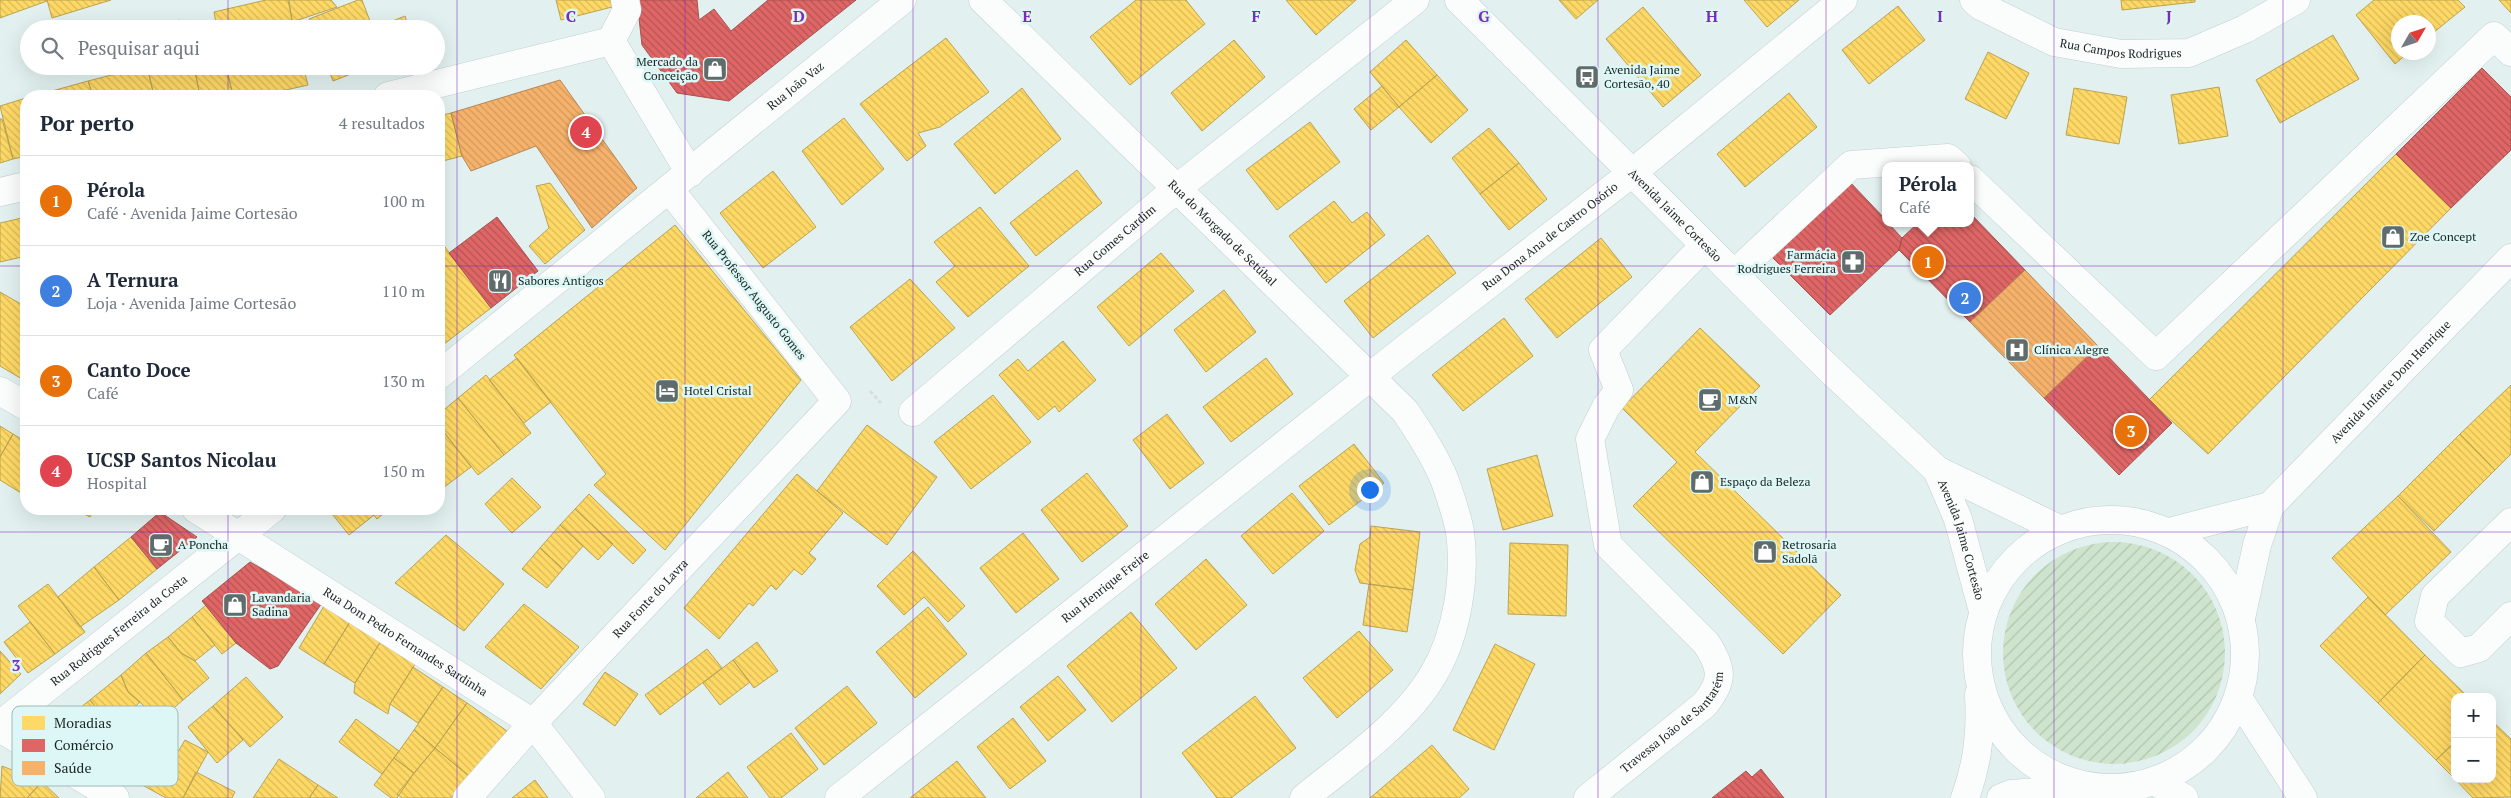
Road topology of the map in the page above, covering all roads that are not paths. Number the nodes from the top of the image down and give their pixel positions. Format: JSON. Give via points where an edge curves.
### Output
{"nodes":[{"id":1,"x":625,"y":0,"type":"edge"},
{"id":2,"x":902,"y":0,"type":"edge"},
{"id":3,"x":983,"y":0,"type":"edge"},
{"id":4,"x":1415,"y":0,"type":"edge"},
{"id":5,"x":1459,"y":0,"type":"edge"},
{"id":6,"x":1843,"y":0,"type":"edge"},
{"id":7,"x":1974,"y":0,"type":"edge"},
{"id":8,"x":2296,"y":0,"type":"edge"},
{"id":9,"x":611,"y":41,"type":"junction"},
{"id":10,"x":2511,"y":52,"type":"edge"},
{"id":11,"x":412,"y":90,"type":"edge"},
{"id":12,"x":1882,"y":162,"type":"edge"},
{"id":13,"x":1884,"y":162,"type":"edge"},
{"id":14,"x":1952,"y":162,"type":"edge"},
{"id":15,"x":1632,"y":173,"type":"junction"},
{"id":16,"x":680,"y":182,"type":"junction"},
{"id":17,"x":1974,"y":183,"type":"edge"},
{"id":18,"x":20,"y":187,"type":"edge"},
{"id":19,"x":1176,"y":189,"type":"junction"},
{"id":20,"x":0,"y":192,"type":"edge"},
{"id":21,"x":1705,"y":245,"type":"junction"},
{"id":22,"x":2511,"y":258,"type":"edge"},
{"id":23,"x":1734,"y":274,"type":"junction"},
{"id":24,"x":445,"y":370,"type":"edge"},
{"id":25,"x":1372,"y":377,"type":"junction"},
{"id":26,"x":0,"y":391,"type":"edge"},
{"id":27,"x":837,"y":401,"type":"joint"},
{"id":28,"x":20,"y":403,"type":"edge"},
{"id":29,"x":912,"y":412,"type":"dead end"},
{"id":30,"x":1936,"y":470,"type":"junction"},
{"id":31,"x":2270,"y":506,"type":"junction"},
{"id":32,"x":206,"y":515,"type":"edge"},
{"id":33,"x":265,"y":515,"type":"edge"},
{"id":34,"x":2511,"y":522,"type":"edge"},
{"id":35,"x":2059,"y":529,"type":"junction"},
{"id":36,"x":2169,"y":532,"type":"junction"},
{"id":37,"x":240,"y":535,"type":"junction"},
{"id":38,"x":1982,"y":611,"type":"junction"},
{"id":39,"x":2511,"y":616,"type":"edge"},
{"id":40,"x":2241,"y":618,"type":"junction"},
{"id":41,"x":1976,"y":658,"type":"junction"},
{"id":42,"x":2239,"y":699,"type":"junction"},
{"id":43,"x":25,"y":706,"type":"edge"},
{"id":44,"x":12,"y":716,"type":"edge"},
{"id":45,"x":533,"y":723,"type":"junction"},
{"id":46,"x":0,"y":726,"type":"edge"},
{"id":47,"x":12,"y":734,"type":"edge"},
{"id":48,"x":2156,"y":782,"type":"junction"},
{"id":49,"x":96,"y":786,"type":"edge"},
{"id":50,"x":2100,"y":789,"type":"junction"},
{"id":51,"x":115,"y":798,"type":"edge"},
{"id":52,"x":466,"y":798,"type":"edge"},
{"id":53,"x":591,"y":798,"type":"edge"},
{"id":54,"x":839,"y":798,"type":"edge"},
{"id":55,"x":1304,"y":798,"type":"edge"},
{"id":56,"x":1588,"y":798,"type":"edge"},
{"id":57,"x":1965,"y":798,"type":"edge"},
{"id":58,"x":2001,"y":798,"type":"edge"},
{"id":59,"x":2184,"y":798,"type":"edge"},
{"id":60,"x":2303,"y":798,"type":"edge"}],
"edges":[{"from":1,"to":9,"type":"street","via":[[627,10]]},
{"from":2,"to":16,"type":"street","name":"Rua João Vaz"},
{"from":3,"to":19,"type":"street","name":"Rua do Morgado de Setúbal"},
{"from":4,"to":19,"type":"street","name":"Rua Gomes Cardim"},
{"from":5,"to":15,"type":"street","name":"Avenida Jaime Cortesão"},
{"from":6,"to":15,"type":"street","name":"Rua Dona Ana de Castro Osório"},
{"from":7,"to":8,"type":"street","name":"Rua Campos Rodrigues","via":[[2054,42],[2122,54],[2189,53],[2245,29]]},
{"from":9,"to":11,"type":"street"},
{"from":9,"to":16,"type":"street","name":"Rua Professor Augusto Gomes"},
{"from":10,"to":17,"type":"street","via":[[2494,36],[2156,356]]},
{"from":12,"to":23,"type":"street","via":[[1852,164]]},
{"from":13,"to":14,"type":"street","via":[[1948,158]]},
{"from":15,"to":21,"type":"street","name":"Avenida Jaime Cortesão"},
{"from":15,"to":25,"type":"street","name":"Rua Dona Ana de Castro Osório"},
{"from":16,"to":24,"type":"street","name":"Rua João Vaz"},
{"from":16,"to":27,"type":"street","name":"Rua Professor Augusto Gomes"},
{"from":18,"to":20,"type":"street"},
{"from":19,"to":25,"type":"street","name":"Rua do Morgado de Setúbal"},
{"from":19,"to":29,"type":"street","name":"Rua Gomes Cardim"},
{"from":21,"to":23,"type":"street","name":"Avenida Jaime Cortesão"},
{"from":21,"to":56,"type":"street","name":"Travessa João de Santarém","via":[[1603,350],[1619,390],[1590,438],[1608,545],[1706,643],[1720,671],[1715,691],[1704,705]]},
{"from":22,"to":31,"type":"street","name":"Avenida Infante Dom Henrique"},
{"from":23,"to":30,"type":"street","name":"Avenida Jaime Cortesão"},
{"from":25,"to":54,"type":"street","name":"Rua Henrique Freire"},
{"from":25,"to":55,"type":"street","name":"Rua do Morgado de Setúbal","via":[[1405,411],[1444,479],[1460,531],[1460,584],[1453,633],[1433,676],[1405,711],[1366,748]]},
{"from":26,"to":28,"type":"street"},
{"from":27,"to":45,"type":"street","name":"Rua Fonte do Lavra"},
{"from":30,"to":35,"type":"street","name":"Avenida Jaime Cortesão"},
{"from":30,"to":38,"type":"street","name":"Avenida Jaime Cortesão","via":[[1958,519]]},
{"from":31,"to":36,"type":"street"},
{"from":31,"to":40,"type":"street","name":"Avenida Infante Dom Henrique","via":[[2257,545]]},
{"from":32,"to":37,"type":"street","name":"Rua Dom Pedro Fernandes Sardinha"},
{"from":33,"to":37,"type":"street","name":"Rua Rodrigues Ferreira da Costa"},
{"from":34,"to":39,"type":"street","via":[[2435,596],[2430,621],[2461,653],[2479,648]]},
{"from":35,"to":36,"type":"street","via":[[2096,520],[2133,521]]},
{"from":35,"to":38,"type":"street","via":[[2027,548],[2000,576]]},
{"from":36,"to":40,"type":"street","via":[[2201,553],[2220,575]]},
{"from":37,"to":43,"type":"street","name":"Rua Rodrigues Ferreira da Costa"},
{"from":37,"to":45,"type":"street","name":"Rua Dom Pedro Fernandes Sardinha"},
{"from":38,"to":41,"type":"street"},
{"from":40,"to":42,"type":"street","via":[[2246,658]]},
{"from":41,"to":50,"type":"street","via":[[1983,696],[2000,731],[2027,760],[2061,780]]},
{"from":41,"to":57,"type":"street","via":[[1980,719],[1976,768]]},
{"from":42,"to":48,"type":"street","via":[[2220,734],[2192,763]]},
{"from":42,"to":60,"type":"street"},
{"from":44,"to":46,"type":"street","name":"Rua Rodrigues Ferreira da Costa"},
{"from":45,"to":52,"type":"street","name":"Rua Fonte do Lavra"},
{"from":45,"to":53,"type":"street","name":"Rua Dom Pedro Fernandes Sardinha"},
{"from":46,"to":47,"type":"street"},
{"from":48,"to":50,"type":"street","via":[[2129,788]]},
{"from":48,"to":59,"type":"street"},
{"from":49,"to":51,"type":"street"},
{"from":50,"to":58,"type":"street","via":[[2011,794]]}]}
